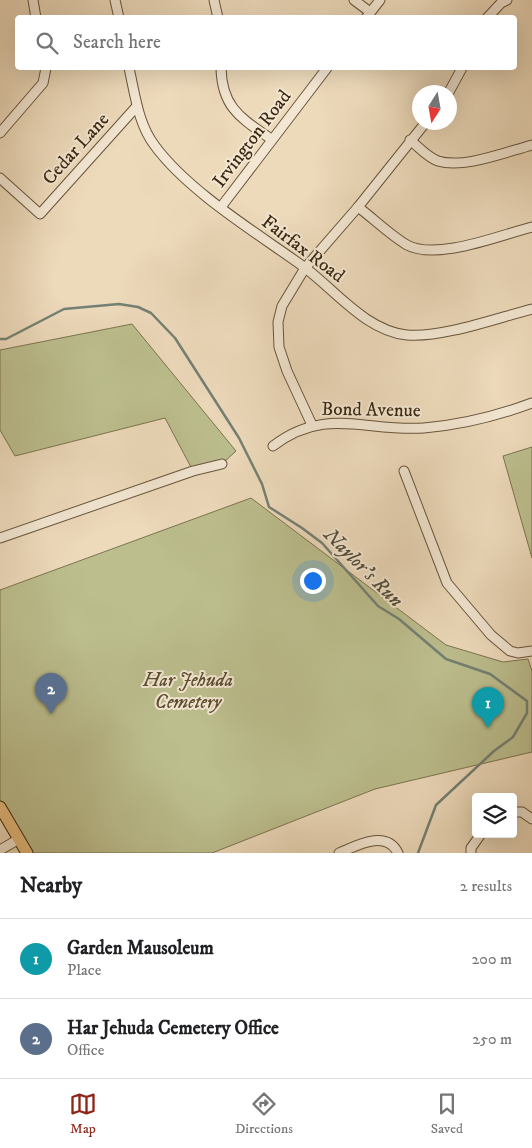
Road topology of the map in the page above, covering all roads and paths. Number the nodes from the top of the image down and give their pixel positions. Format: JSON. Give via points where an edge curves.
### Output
{"nodes":[{"id":1,"x":33,"y":0,"type":"edge"},
{"id":2,"x":115,"y":0,"type":"edge"},
{"id":3,"x":214,"y":0,"type":"edge"},
{"id":4,"x":354,"y":0,"type":"edge"},
{"id":5,"x":380,"y":0,"type":"edge"},
{"id":6,"x":507,"y":0,"type":"edge"},
{"id":7,"x":36,"y":15,"type":"edge"},
{"id":8,"x":118,"y":15,"type":"edge"},
{"id":9,"x":217,"y":15,"type":"edge"},
{"id":10,"x":368,"y":15,"type":"edge"},
{"id":11,"x":491,"y":15,"type":"edge"},
{"id":12,"x":45,"y":70,"type":"edge"},
{"id":13,"x":129,"y":70,"type":"edge"},
{"id":14,"x":221,"y":70,"type":"edge"},
{"id":15,"x":325,"y":70,"type":"edge"},
{"id":16,"x":461,"y":70,"type":"edge"},
{"id":17,"x":453,"y":85,"type":"edge"},
{"id":18,"x":137,"y":106,"type":"junction"},
{"id":19,"x":419,"y":130,"type":"edge"},
{"id":20,"x":0,"y":133,"type":"edge"},
{"id":21,"x":271,"y":139,"type":"junction"},
{"id":22,"x":410,"y":140,"type":"junction"},
{"id":23,"x":532,"y":145,"type":"edge"},
{"id":24,"x":0,"y":178,"type":"edge"},
{"id":25,"x":222,"y":207,"type":"junction"},
{"id":26,"x":358,"y":207,"type":"junction"},
{"id":27,"x":532,"y":227,"type":"edge"},
{"id":28,"x":305,"y":268,"type":"junction"},
{"id":29,"x":532,"y":308,"type":"edge"},
{"id":30,"x":532,"y":403,"type":"edge"},
{"id":31,"x":312,"y":425,"type":"junction"},
{"id":32,"x":273,"y":446,"type":"dead end"},
{"id":33,"x":222,"y":464,"type":"dead end"},
{"id":34,"x":404,"y":471,"type":"dead end"},
{"id":35,"x":0,"y":538,"type":"edge"},
{"id":36,"x":530,"y":652,"type":"edge"},
{"id":37,"x":0,"y":807,"type":"edge"},
{"id":38,"x":517,"y":812,"type":"edge"},
{"id":39,"x":532,"y":820,"type":"edge"},
{"id":40,"x":478,"y":838,"type":"edge"},
{"id":41,"x":19,"y":840,"type":"junction"},
{"id":42,"x":0,"y":850,"type":"edge"},
{"id":43,"x":396,"y":850,"type":"edge"},
{"id":44,"x":27,"y":853,"type":"edge"},
{"id":45,"x":339,"y":853,"type":"edge"},
{"id":46,"x":471,"y":853,"type":"edge"}],
"edges":[{"from":1,"to":7,"type":"street"},
{"from":2,"to":8,"type":"street"},
{"from":3,"to":9,"type":"street"},
{"from":4,"to":10,"type":"street"},
{"from":5,"to":10,"type":"street"},
{"from":6,"to":11,"type":"street"},
{"from":12,"to":20,"type":"street","via":[[42,83]]},
{"from":13,"to":18,"type":"street","name":"Fairfax Road"},
{"from":14,"to":21,"type":"street","via":[[228,103],[238,116]]},
{"from":15,"to":21,"type":"street","name":"Irvington Road"},
{"from":16,"to":17,"type":"street"},
{"from":18,"to":24,"type":"street","name":"Cedar Lane","via":[[40,214]]},
{"from":18,"to":25,"type":"street","name":"Fairfax Road","via":[[155,147],[186,179]]},
{"from":19,"to":22,"type":"street"},
{"from":21,"to":25,"type":"street","name":"Irvington Road"},
{"from":22,"to":23,"type":"street","via":[[429,157],[446,163],[466,162]]},
{"from":22,"to":26,"type":"street"},
{"from":25,"to":28,"type":"street","name":"Fairfax Road"},
{"from":26,"to":27,"type":"street","via":[[408,245],[430,250]]},
{"from":26,"to":28,"type":"street"},
{"from":28,"to":29,"type":"street","name":"Fairfax Road","via":[[364,316],[385,329],[406,335],[448,330]]},
{"from":28,"to":31,"type":"street","via":[[282,306],[278,334],[287,371]]},
{"from":30,"to":31,"type":"street","name":"Bond Avenue","via":[[485,418],[423,428],[381,428],[338,422]]},
{"from":31,"to":32,"type":"street","name":"Bond Avenue"},
{"from":33,"to":35,"type":"street","via":[[193,471]]},
{"from":34,"to":36,"type":"street","via":[[447,583],[510,651]]},
{"from":37,"to":41,"type":"main road"},
{"from":38,"to":39,"type":"street"},
{"from":40,"to":46,"type":"street"},
{"from":41,"to":42,"type":"street"},
{"from":41,"to":44,"type":"main road"},
{"from":43,"to":45,"type":"street","via":[[381,840]]}]}
